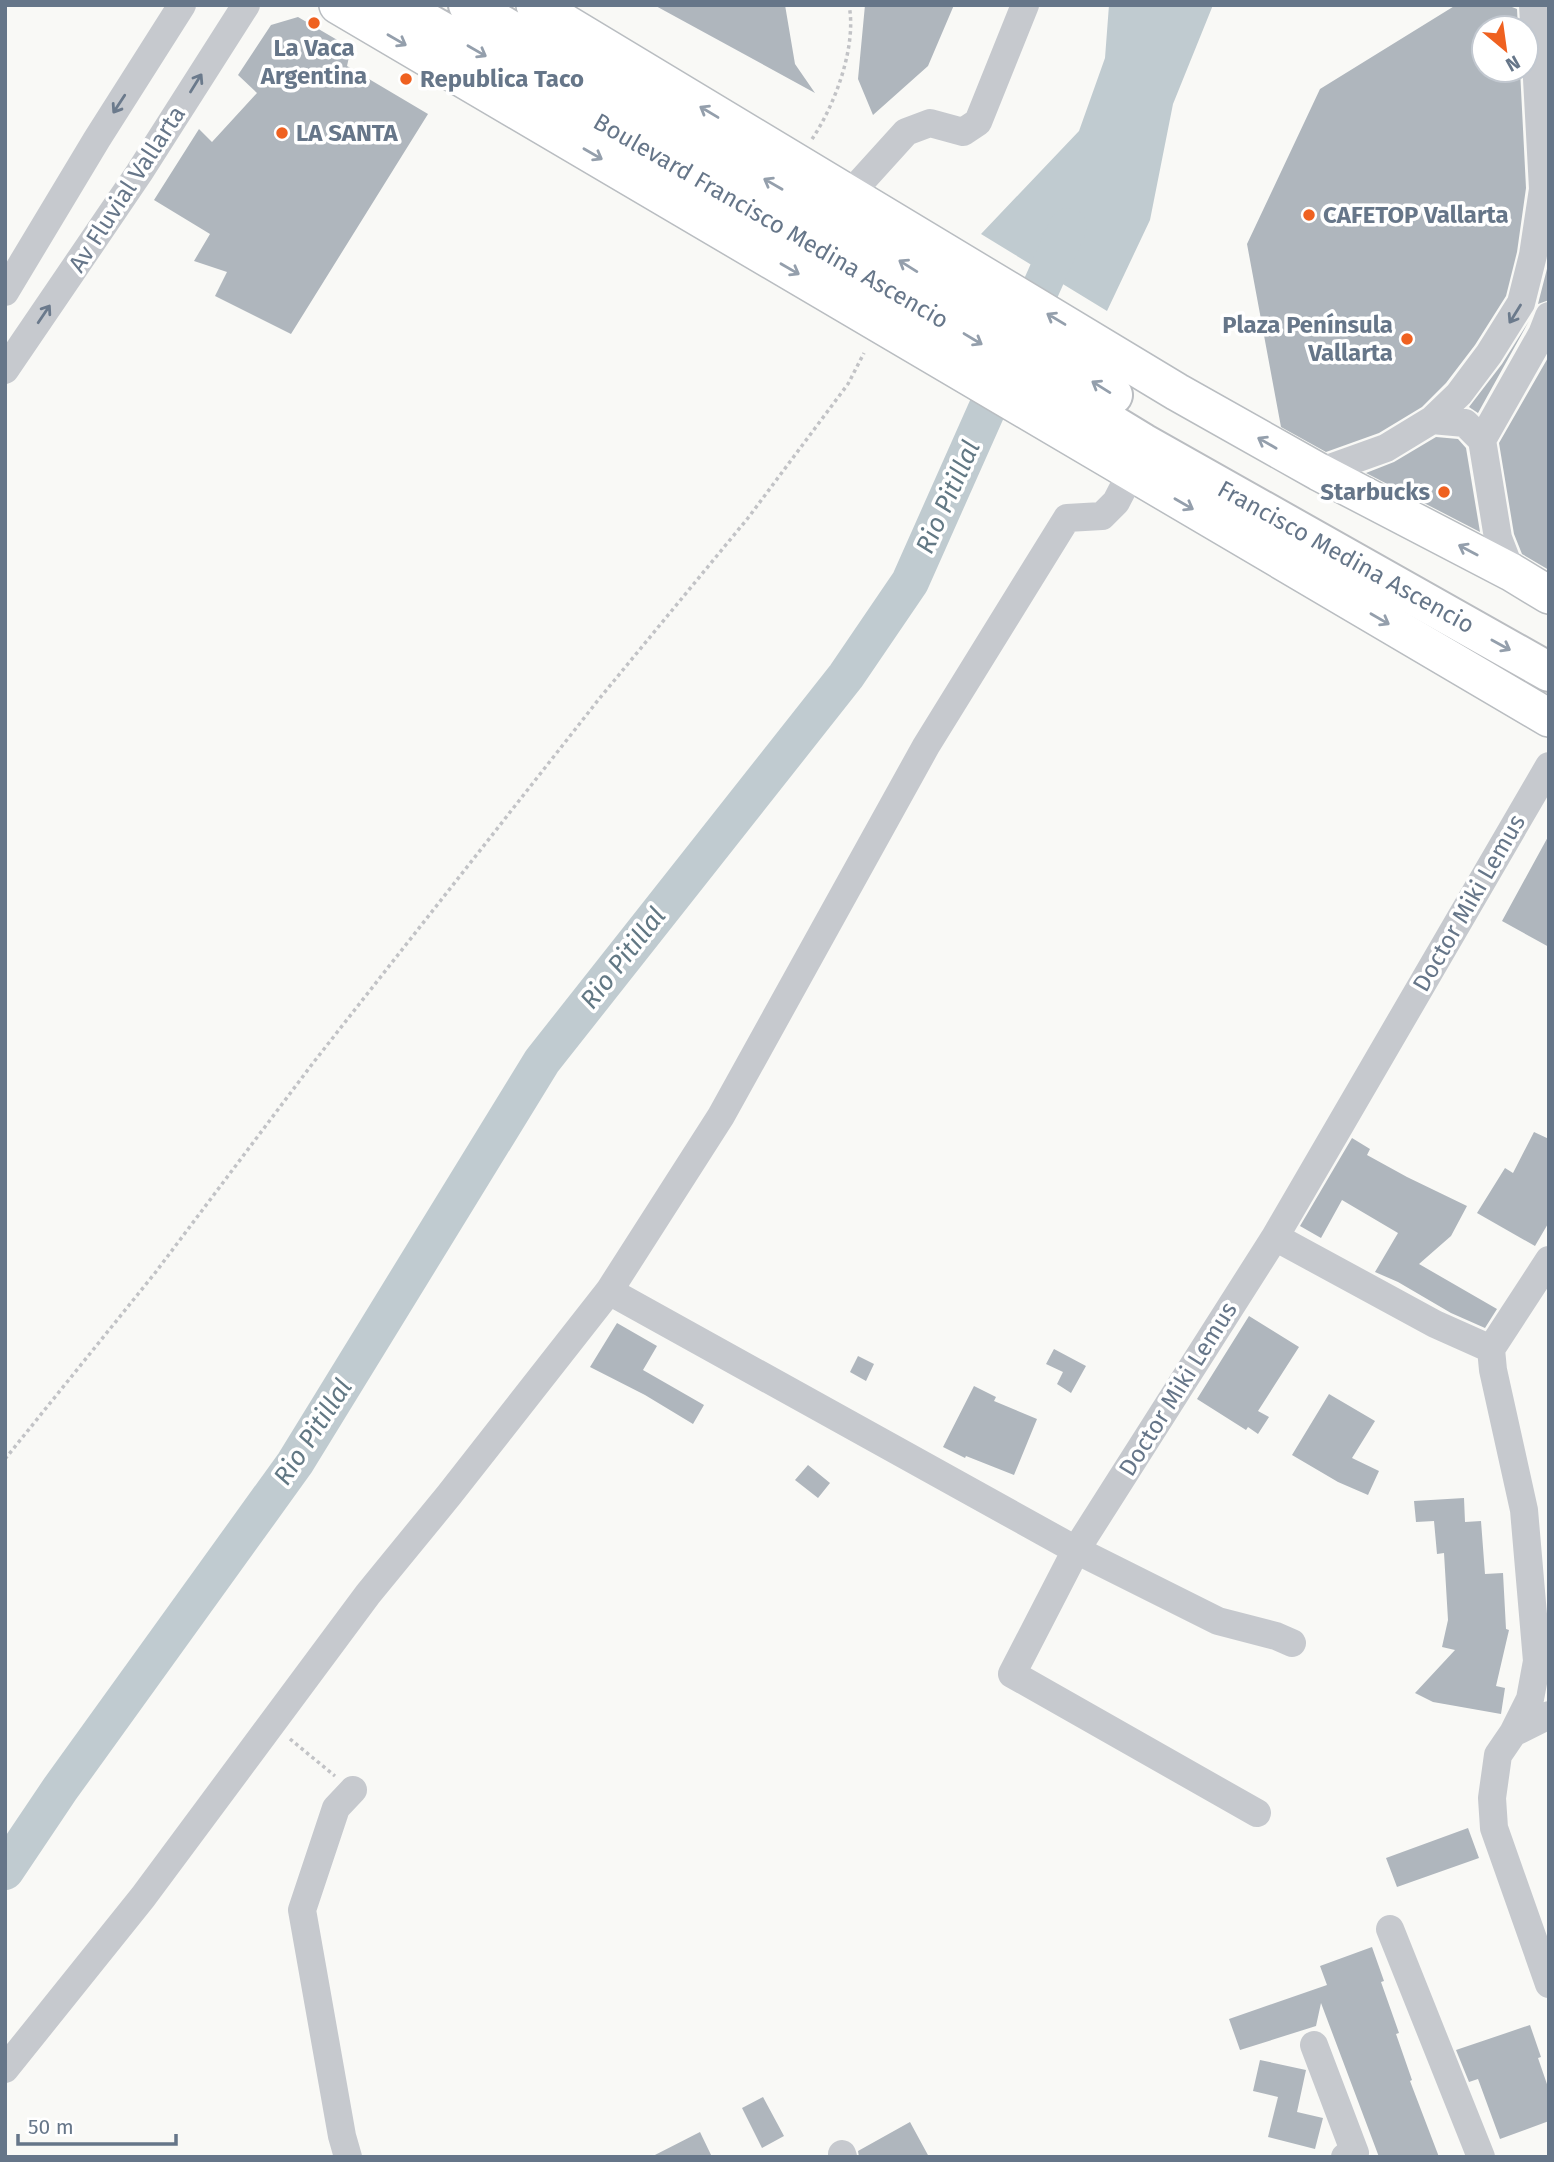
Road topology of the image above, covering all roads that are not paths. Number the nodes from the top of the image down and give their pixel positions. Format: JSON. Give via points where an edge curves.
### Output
{"nodes":[{"id":1,"x":182,"y":5,"type":"edge"},
{"id":2,"x":246,"y":5,"type":"edge"},
{"id":3,"x":338,"y":5,"type":"edge"},
{"id":4,"x":396,"y":5,"type":"edge"},
{"id":5,"x":468,"y":5,"type":"edge"},
{"id":6,"x":535,"y":5,"type":"edge"},
{"id":7,"x":1025,"y":5,"type":"edge"},
{"id":8,"x":1533,"y":5,"type":"edge"},
{"id":9,"x":1544,"y":87,"type":"edge"},
{"id":10,"x":1546,"y":189,"type":"edge"},
{"id":11,"x":846,"y":236,"type":"junction"},
{"id":12,"x":1538,"y":281,"type":"edge"},
{"id":13,"x":5,"y":292,"type":"edge"},
{"id":14,"x":1549,"y":316,"type":"edge"},
{"id":15,"x":5,"y":370,"type":"edge"},
{"id":16,"x":1432,"y":420,"type":"junction"},
{"id":17,"x":1147,"y":440,"type":"junction"},
{"id":18,"x":1482,"y":440,"type":"junction"},
{"id":19,"x":1319,"y":472,"type":"junction"},
{"id":20,"x":1510,"y":572,"type":"junction"},
{"id":21,"x":1549,"y":595,"type":"edge"},
{"id":22,"x":1549,"y":641,"type":"edge"},
{"id":23,"x":1549,"y":672,"type":"edge"},
{"id":24,"x":1549,"y":718,"type":"edge"},
{"id":25,"x":1549,"y":766,"type":"edge"},
{"id":26,"x":1275,"y":1237,"type":"junction"},
{"id":27,"x":1549,"y":1260,"type":"edge"},
{"id":28,"x":609,"y":1291,"type":"junction"},
{"id":29,"x":1491,"y":1349,"type":"junction"},
{"id":30,"x":1536,"y":1504,"type":"edge"},
{"id":31,"x":1076,"y":1550,"type":"junction"},
{"id":32,"x":1532,"y":1600,"type":"junction"},
{"id":33,"x":1549,"y":1624,"type":"edge"},
{"id":34,"x":1292,"y":1643,"type":"dead end"},
{"id":35,"x":1549,"y":1715,"type":"edge"},
{"id":36,"x":1513,"y":1733,"type":"junction"},
{"id":37,"x":353,"y":1790,"type":"road end"},
{"id":38,"x":1257,"y":1813,"type":"dead end"},
{"id":39,"x":1390,"y":1929,"type":"dead end"},
{"id":40,"x":1549,"y":1984,"type":"edge"},
{"id":41,"x":1314,"y":2045,"type":"dead end"},
{"id":42,"x":5,"y":2068,"type":"edge"},
{"id":43,"x":348,"y":2157,"type":"edge"},
{"id":44,"x":1345,"y":2157,"type":"edge"},
{"id":45,"x":1481,"y":2157,"type":"edge"}],
"edges":[{"from":1,"to":13,"type":"street","name":"Av Fluvial Vallarta","one_way":true},
{"from":15,"to":2,"type":"street","name":"Av Fluvial Vallarta","one_way":true},
{"from":3,"to":11,"type":"main road","one_way":true},
{"from":4,"to":11,"type":"highway","name":"Boulevard Francisco Medina Ascencio","one_way":true},
{"from":11,"to":5,"type":"highway","name":"Boulevard Francisco Medina Ascencio","one_way":true},
{"from":11,"to":6,"type":"main road","one_way":true,"via":[[794,163]]},
{"from":7,"to":11,"type":"street","via":[[978,122],[963,132],[930,123],[906,132]]},
{"from":8,"to":9,"type":"street"},
{"from":9,"to":10,"type":"street"},
{"from":10,"to":12,"type":"street","via":[[1535,244]]},
{"from":11,"to":17,"type":"highway","name":"Boulevard Francisco Medina Ascencio"},
{"from":11,"to":17,"type":"main road"},
{"from":12,"to":16,"type":"street","one_way":true,"via":[[1459,394]]},
{"from":14,"to":18,"type":"street"},
{"from":16,"to":18,"type":"street","via":[[1465,423]]},
{"from":16,"to":19,"type":"street","via":[[1386,448]]},
{"from":19,"to":17,"type":"main road","one_way":true},
{"from":17,"to":22,"type":"highway","name":"Francisco Medina Ascencio"},
{"from":17,"to":23,"type":"highway","name":"Francisco Medina Ascencio","one_way":true},
{"from":17,"to":24,"type":"main road","one_way":true},
{"from":17,"to":28,"type":"street","via":[[1116,502],[1102,516],[1067,518],[926,747],[721,1116]]},
{"from":18,"to":20,"type":"street","via":[[1498,538]]},
{"from":20,"to":19,"type":"main road","one_way":true},
{"from":20,"to":21,"type":"main road"},
{"from":25,"to":26,"type":"street","name":"Doctor Miki Lemus"},
{"from":26,"to":29,"type":"street","via":[[1435,1324]]},
{"from":26,"to":31,"type":"street","name":"Doctor Miki Lemus"},
{"from":27,"to":29,"type":"street"},
{"from":28,"to":31,"type":"street"},
{"from":28,"to":42,"type":"street","via":[[368,1594],[143,1897]]},
{"from":29,"to":30,"type":"street","via":[[1493,1370]]},
{"from":30,"to":32,"type":"street"},
{"from":31,"to":34,"type":"street","via":[[1218,1621]]},
{"from":31,"to":38,"type":"street","name":"Doctor Miki Lemus","via":[[1012,1674]]},
{"from":32,"to":33,"type":"street"},
{"from":32,"to":36,"type":"street","via":[[1537,1661],[1530,1699]]},
{"from":35,"to":36,"type":"street"},
{"from":36,"to":40,"type":"street","via":[[1498,1755],[1492,1798],[1494,1828]]},
{"from":37,"to":43,"type":"street","via":[[336,1808],[302,1910]]},
{"from":39,"to":45,"type":"street"},
{"from":41,"to":44,"type":"street","via":[[1355,2153]]}]}
